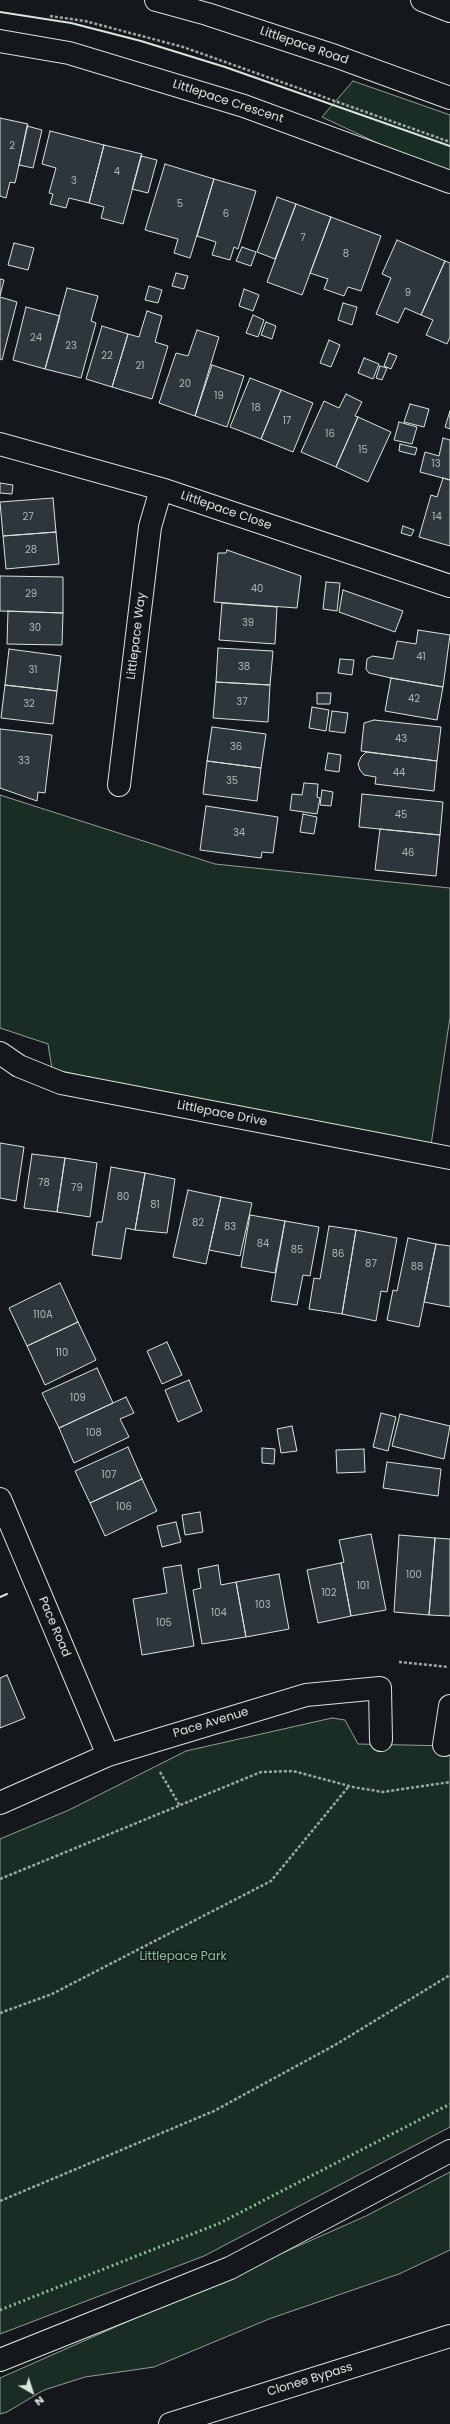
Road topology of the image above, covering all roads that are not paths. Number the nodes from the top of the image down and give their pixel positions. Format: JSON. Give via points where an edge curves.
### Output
{"nodes":[{"id":1,"x":156,"y":0,"type":"edge"},
{"id":2,"x":422,"y":0,"type":"edge"},
{"id":3,"x":209,"y":7,"type":"edge"},
{"id":4,"x":450,"y":11,"type":"edge"},
{"id":5,"x":0,"y":41,"type":"edge"},
{"id":6,"x":450,"y":98,"type":"edge"},
{"id":7,"x":450,"y":182,"type":"edge"},
{"id":8,"x":0,"y":444,"type":"edge"},
{"id":9,"x":161,"y":489,"type":"junction"},
{"id":10,"x":450,"y":586,"type":"edge"},
{"id":11,"x":118,"y":785,"type":"dead end"},
{"id":12,"x":0,"y":1053,"type":"edge"},
{"id":13,"x":450,"y":1158,"type":"edge"},
{"id":14,"x":0,"y":1499,"type":"edge"},
{"id":15,"x":450,"y":1706,"type":"edge"},
{"id":16,"x":381,"y":1740,"type":"dead end"},
{"id":17,"x":444,"y":1745,"type":"dead end"},
{"id":18,"x":108,"y":1755,"type":"junction"},
{"id":19,"x":0,"y":1803,"type":"edge"},
{"id":20,"x":450,"y":2151,"type":"edge"},
{"id":21,"x":450,"y":2336,"type":"edge"},
{"id":22,"x":0,"y":2360,"type":"edge"},
{"id":23,"x":170,"y":2424,"type":"edge"}],
"edges":[{"from":1,"to":3,"type":"main road","name":"Littlepace Road"},
{"from":2,"to":4,"type":"main road"},
{"from":3,"to":6,"type":"main road","name":"Littlepace Road"},
{"from":5,"to":7,"type":"main road","name":"Littlepace Crescent","via":[[69,53],[244,106]]},
{"from":8,"to":9,"type":"main road","name":"Littlepace Close"},
{"from":9,"to":10,"type":"main road","name":"Littlepace Close"},
{"from":9,"to":11,"type":"main road","name":"Littlepace Way","via":[[150,527]]},
{"from":12,"to":13,"type":"main road","name":"Littlepace Drive","via":[[19,1066],[61,1083]]},
{"from":14,"to":18,"type":"main road","name":"Pace Road"},
{"from":15,"to":17,"type":"main road"},
{"from":16,"to":18,"type":"main road","name":"Pace Avenue","via":[[380,1688],[306,1695]]},
{"from":18,"to":19,"type":"main road","name":"Pace Avenue"},
{"from":20,"to":22,"type":"main road","via":[[230,2268]]},
{"from":21,"to":23,"type":"main road","name":"Clonee Bypass"}]}
